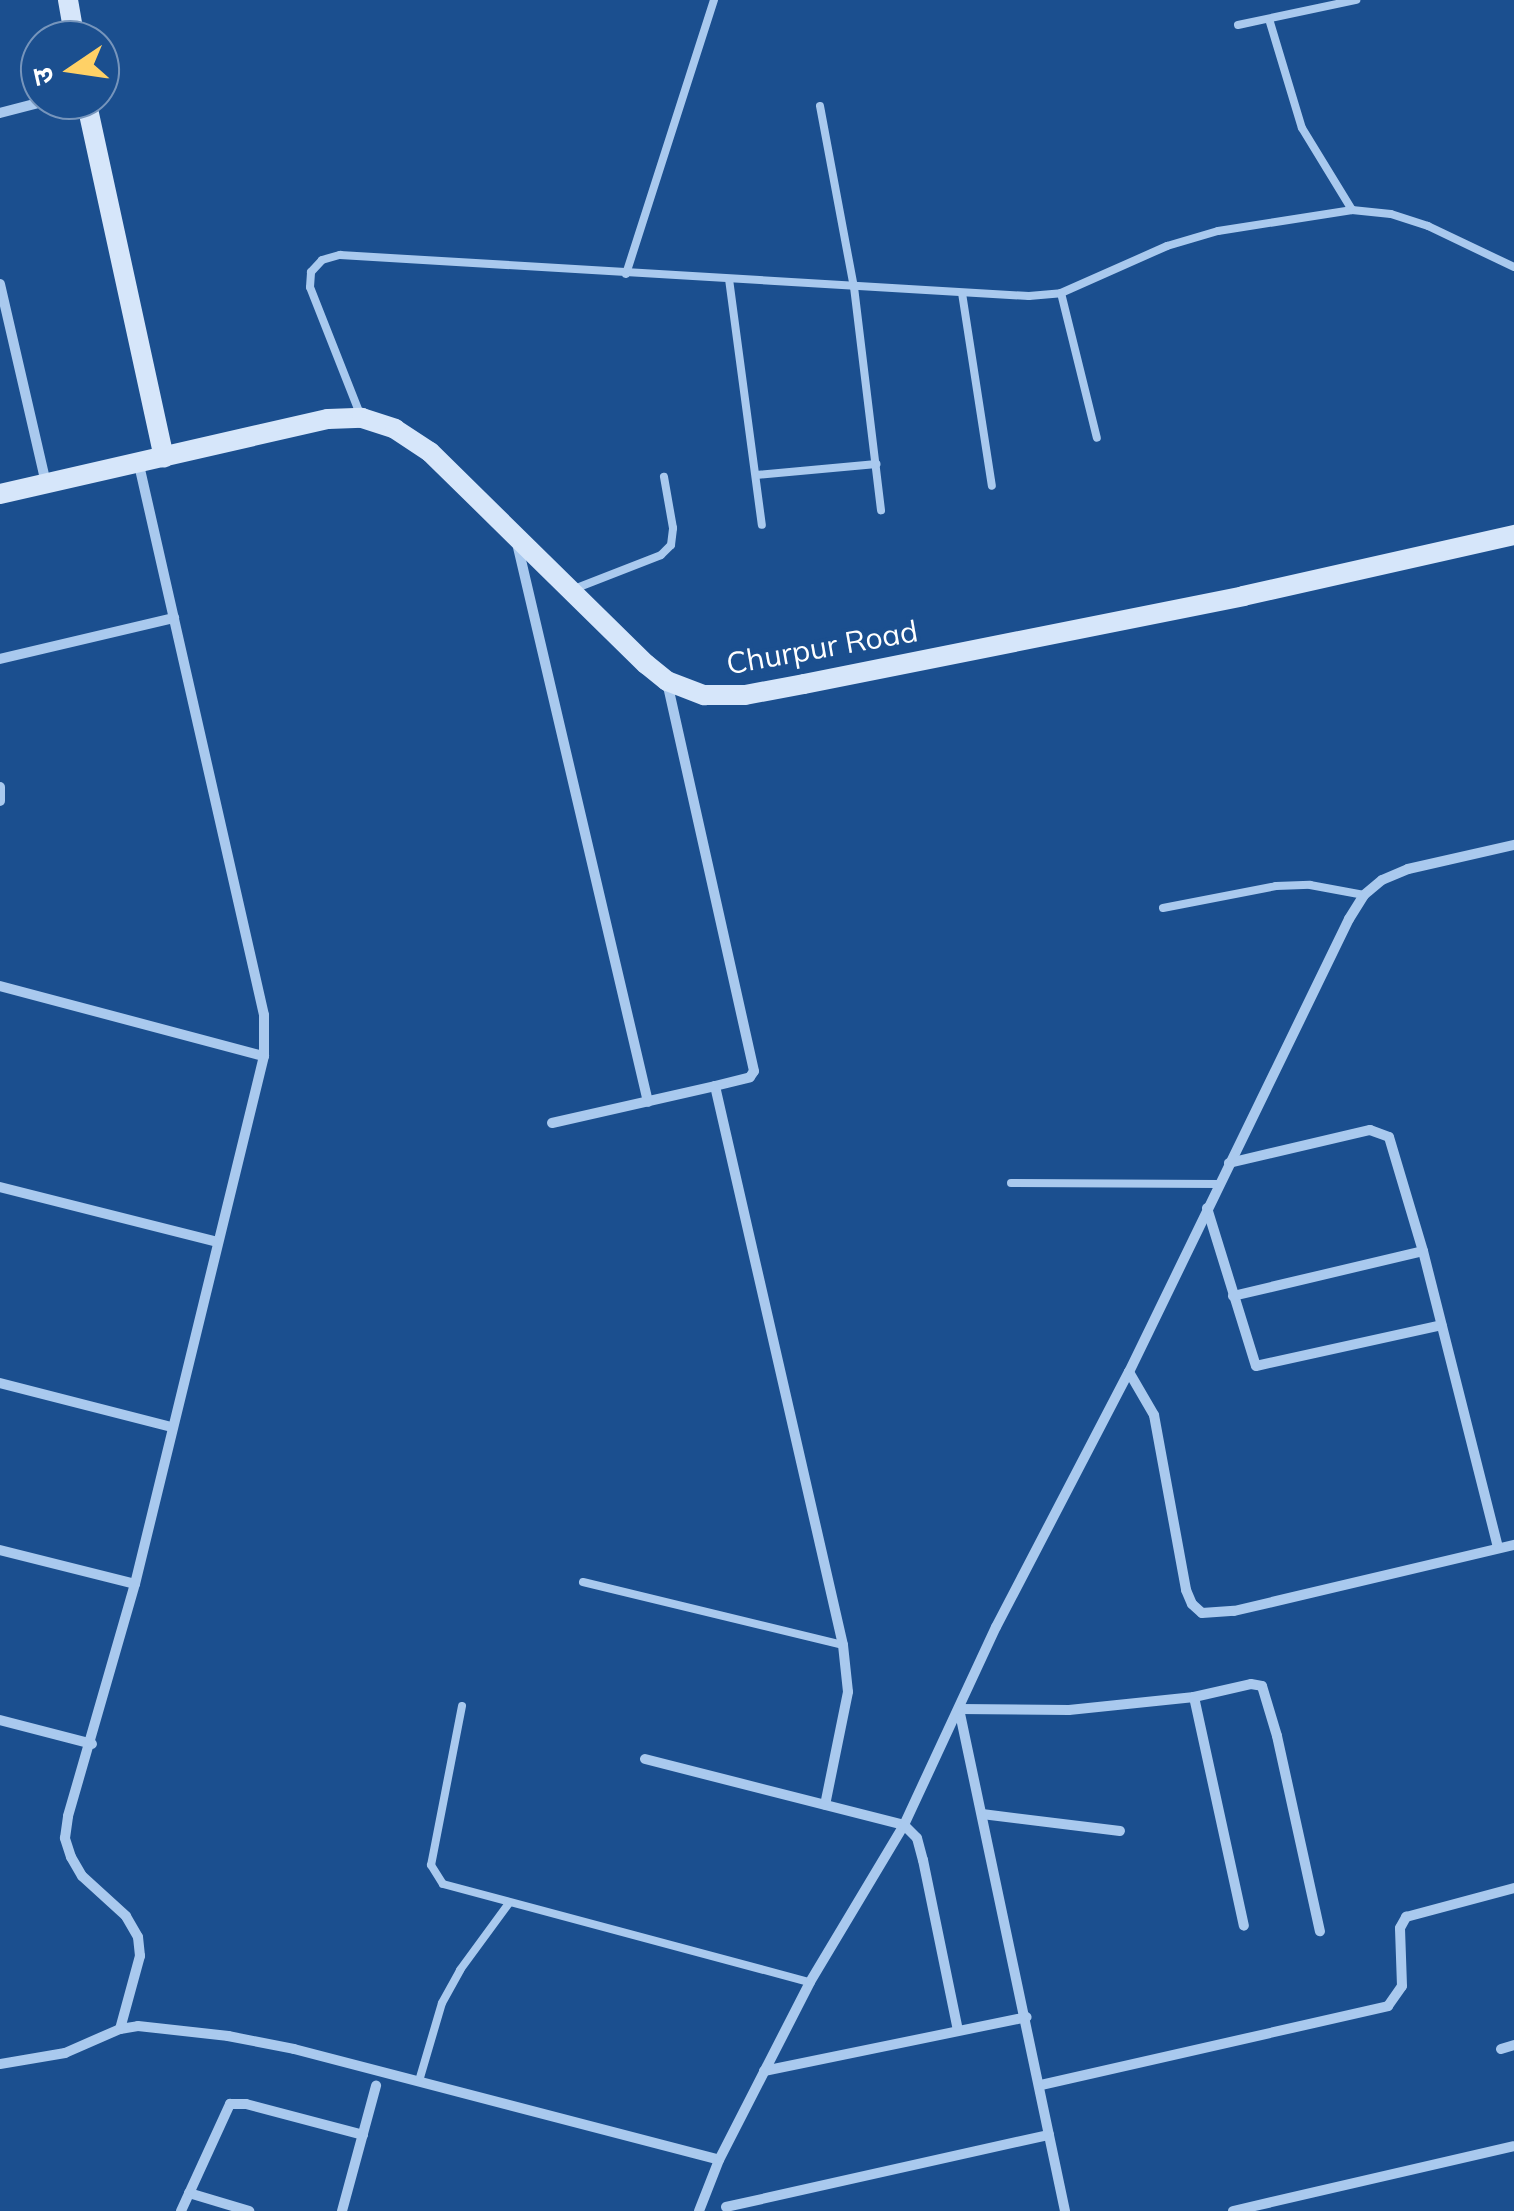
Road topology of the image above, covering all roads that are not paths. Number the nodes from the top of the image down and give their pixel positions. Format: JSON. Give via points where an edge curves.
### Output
{"nodes":[{"id":1,"x":714,"y":0,"type":"edge"},
{"id":2,"x":1356,"y":0,"type":"edge"},
{"id":3,"x":1269,"y":19,"type":"junction"},
{"id":4,"x":1238,"y":25,"type":"dead end"},
{"id":5,"x":820,"y":106,"type":"dead end"},
{"id":6,"x":90,"y":120,"type":"edge"},
{"id":7,"x":1352,"y":210,"type":"junction"},
{"id":8,"x":1514,"y":267,"type":"edge"},
{"id":9,"x":626,"y":274,"type":"junction"},
{"id":10,"x":729,"y":279,"type":"junction"},
{"id":11,"x":0,"y":284,"type":"edge"},
{"id":12,"x":854,"y":287,"type":"junction"},
{"id":13,"x":962,"y":293,"type":"junction"},
{"id":14,"x":1061,"y":293,"type":"junction"},
{"id":15,"x":362,"y":418,"type":"junction"},
{"id":16,"x":1097,"y":438,"type":"dead end"},
{"id":17,"x":164,"y":458,"type":"junction"},
{"id":18,"x":876,"y":464,"type":"junction"},
{"id":19,"x":139,"y":465,"type":"junction"},
{"id":20,"x":756,"y":476,"type":"junction"},
{"id":21,"x":664,"y":477,"type":"dead end"},
{"id":22,"x":46,"y":483,"type":"junction"},
{"id":23,"x":992,"y":486,"type":"dead end"},
{"id":24,"x":0,"y":494,"type":"edge"},
{"id":25,"x":881,"y":510,"type":"dead end"},
{"id":26,"x":762,"y":525,"type":"dead end"},
{"id":27,"x":515,"y":535,"type":"junction"},
{"id":28,"x":1514,"y":535,"type":"edge"},
{"id":29,"x":574,"y":589,"type":"junction"},
{"id":30,"x":174,"y":618,"type":"junction"},
{"id":31,"x":0,"y":658,"type":"edge"},
{"id":32,"x":667,"y":681,"type":"junction"},
{"id":33,"x":0,"y":788,"type":"edge"},
{"id":34,"x":0,"y":801,"type":"edge"},
{"id":35,"x":1514,"y":845,"type":"edge"},
{"id":36,"x":1364,"y":895,"type":"junction"},
{"id":37,"x":1163,"y":908,"type":"dead end"},
{"id":38,"x":0,"y":986,"type":"edge"},
{"id":39,"x":264,"y":1056,"type":"junction"},
{"id":40,"x":715,"y":1086,"type":"junction"},
{"id":41,"x":648,"y":1102,"type":"junction"},
{"id":42,"x":552,"y":1124,"type":"dead end"},
{"id":43,"x":1229,"y":1163,"type":"junction"},
{"id":44,"x":1011,"y":1183,"type":"dead end"},
{"id":45,"x":1219,"y":1184,"type":"junction"},
{"id":46,"x":0,"y":1187,"type":"edge"},
{"id":47,"x":1207,"y":1208,"type":"junction"},
{"id":48,"x":217,"y":1242,"type":"junction"},
{"id":49,"x":1423,"y":1252,"type":"junction"},
{"id":50,"x":1233,"y":1296,"type":"junction"},
{"id":51,"x":1442,"y":1326,"type":"junction"},
{"id":52,"x":1129,"y":1372,"type":"junction"},
{"id":53,"x":0,"y":1383,"type":"edge"},
{"id":54,"x":172,"y":1427,"type":"junction"},
{"id":55,"x":1514,"y":1545,"type":"edge"},
{"id":56,"x":1498,"y":1548,"type":"junction"},
{"id":57,"x":0,"y":1550,"type":"edge"},
{"id":58,"x":582,"y":1582,"type":"dead end"},
{"id":59,"x":136,"y":1584,"type":"junction"},
{"id":60,"x":842,"y":1645,"type":"junction"},
{"id":61,"x":1194,"y":1697,"type":"junction"},
{"id":62,"x":462,"y":1706,"type":"dead end"},
{"id":63,"x":958,"y":1709,"type":"junction"},
{"id":64,"x":0,"y":1720,"type":"edge"},
{"id":65,"x":92,"y":1744,"type":"junction"},
{"id":66,"x":644,"y":1759,"type":"dead end"},
{"id":67,"x":825,"y":1805,"type":"junction"},
{"id":68,"x":982,"y":1814,"type":"junction"},
{"id":69,"x":904,"y":1825,"type":"junction"},
{"id":70,"x":1120,"y":1831,"type":"dead end"},
{"id":71,"x":1514,"y":1888,"type":"edge"},
{"id":72,"x":510,"y":1903,"type":"junction"},
{"id":73,"x":1244,"y":1926,"type":"dead end"},
{"id":74,"x":1320,"y":1931,"type":"dead end"},
{"id":75,"x":810,"y":1982,"type":"junction"},
{"id":76,"x":1027,"y":2018,"type":"junction"},
{"id":77,"x":120,"y":2028,"type":"junction"},
{"id":78,"x":958,"y":2030,"type":"junction"},
{"id":79,"x":1514,"y":2046,"type":"edge"},
{"id":80,"x":1500,"y":2049,"type":"dead end"},
{"id":81,"x":0,"y":2064,"type":"edge"},
{"id":82,"x":764,"y":2071,"type":"junction"},
{"id":83,"x":419,"y":2081,"type":"junction"},
{"id":84,"x":1041,"y":2085,"type":"junction"},
{"id":85,"x":376,"y":2086,"type":"dead end"},
{"id":86,"x":1049,"y":2134,"type":"junction"},
{"id":87,"x":363,"y":2135,"type":"junction"},
{"id":88,"x":1514,"y":2146,"type":"edge"},
{"id":89,"x":720,"y":2160,"type":"junction"},
{"id":90,"x":188,"y":2193,"type":"junction"},
{"id":91,"x":726,"y":2207,"type":"dead end"},
{"id":92,"x":181,"y":2211,"type":"edge"},
{"id":93,"x":250,"y":2211,"type":"edge"},
{"id":94,"x":342,"y":2211,"type":"edge"},
{"id":95,"x":699,"y":2211,"type":"edge"},
{"id":96,"x":1065,"y":2211,"type":"edge"},
{"id":97,"x":1233,"y":2211,"type":"edge"}],
"edges":[{"from":1,"to":9,"type":"lane"},
{"from":2,"to":3,"type":"lane"},
{"from":3,"to":4,"type":"lane"},
{"from":3,"to":7,"type":"lane","via":[[1302,128]]},
{"from":5,"to":12,"type":"lane"},
{"from":6,"to":17,"type":"street"},
{"from":7,"to":8,"type":"lane","via":[[1428,226]]},
{"from":7,"to":14,"type":"lane","via":[[1218,231]]},
{"from":9,"to":10,"type":"lane"},
{"from":9,"to":15,"type":"lane","via":[[371,255],[322,260],[310,287]]},
{"from":10,"to":12,"type":"lane"},
{"from":10,"to":20,"type":"lane"},
{"from":11,"to":22,"type":"street"},
{"from":12,"to":13,"type":"lane"},
{"from":12,"to":18,"type":"lane"},
{"from":13,"to":14,"type":"lane"},
{"from":13,"to":23,"type":"lane"},
{"from":14,"to":16,"type":"lane"},
{"from":15,"to":17,"type":"street","name":"Churpur Road","via":[[328,419]]},
{"from":15,"to":27,"type":"street","name":"Churpur Road","via":[[430,452]]},
{"from":17,"to":19,"type":"street","name":"Churpur Road"},
{"from":18,"to":20,"type":"lane"},
{"from":18,"to":25,"type":"lane"},
{"from":19,"to":22,"type":"street","name":"Churpur Road"},
{"from":19,"to":30,"type":"street"},
{"from":20,"to":26,"type":"lane"},
{"from":21,"to":29,"type":"lane","via":[[670,545]]},
{"from":22,"to":24,"type":"street","name":"Churpur Road"},
{"from":27,"to":29,"type":"street","name":"Churpur Road"},
{"from":27,"to":41,"type":"street"},
{"from":28,"to":32,"type":"street","name":"Churpur Road","via":[[744,695],[704,695]]},
{"from":29,"to":32,"type":"street","name":"Churpur Road"},
{"from":30,"to":31,"type":"street"},
{"from":30,"to":39,"type":"street","via":[[264,1015]]},
{"from":32,"to":40,"type":"street","via":[[755,1066],[750,1077]]},
{"from":33,"to":34,"type":"street"},
{"from":35,"to":36,"type":"street","via":[[1408,869]]},
{"from":36,"to":37,"type":"lane","via":[[1276,886]]},
{"from":36,"to":43,"type":"street"},
{"from":38,"to":39,"type":"street"},
{"from":39,"to":48,"type":"street"},
{"from":40,"to":41,"type":"street"},
{"from":40,"to":60,"type":"street"},
{"from":41,"to":42,"type":"street"},
{"from":43,"to":45,"type":"street"},
{"from":43,"to":49,"type":"street","via":[[1381,1131],[1394,1148]]},
{"from":44,"to":45,"type":"lane"},
{"from":45,"to":47,"type":"street"},
{"from":46,"to":48,"type":"street"},
{"from":47,"to":50,"type":"street"},
{"from":47,"to":52,"type":"street"},
{"from":48,"to":54,"type":"street"},
{"from":49,"to":50,"type":"street"},
{"from":49,"to":51,"type":"street"},
{"from":50,"to":51,"type":"street","via":[[1252,1362],[1262,1367]]},
{"from":51,"to":56,"type":"street"},
{"from":52,"to":56,"type":"street","via":[[1154,1415],[1186,1590],[1202,1613]]},
{"from":52,"to":63,"type":"street"},
{"from":53,"to":54,"type":"street"},
{"from":54,"to":59,"type":"street"},
{"from":55,"to":56,"type":"street"},
{"from":57,"to":59,"type":"street"},
{"from":58,"to":60,"type":"lane"},
{"from":59,"to":65,"type":"street"},
{"from":60,"to":67,"type":"street","via":[[848,1692]]},
{"from":61,"to":63,"type":"street","via":[[1069,1710]]},
{"from":61,"to":73,"type":"street"},
{"from":61,"to":74,"type":"street","via":[[1251,1684],[1268,1695]]},
{"from":62,"to":72,"type":"lane","via":[[431,1865],[443,1884]]},
{"from":63,"to":68,"type":"street"},
{"from":63,"to":69,"type":"street"},
{"from":64,"to":65,"type":"street"},
{"from":65,"to":77,"type":"street","via":[[66,1838],[82,1876],[126,1916],[138,1937],[138,1967]]},
{"from":66,"to":67,"type":"street"},
{"from":67,"to":69,"type":"street"},
{"from":68,"to":70,"type":"street"},
{"from":68,"to":76,"type":"street"},
{"from":69,"to":75,"type":"street"},
{"from":69,"to":78,"type":"street","via":[[920,1849]]},
{"from":71,"to":84,"type":"street","via":[[1406,1917],[1400,1928],[1402,1986],[1388,2006]]},
{"from":72,"to":75,"type":"lane"},
{"from":72,"to":83,"type":"lane","via":[[442,2003]]},
{"from":75,"to":82,"type":"street"},
{"from":76,"to":78,"type":"street"},
{"from":76,"to":84,"type":"street"},
{"from":77,"to":81,"type":"street","via":[[65,2053]]},
{"from":77,"to":83,"type":"street","via":[[228,2036]]},
{"from":78,"to":82,"type":"street"},
{"from":79,"to":80,"type":"street"},
{"from":82,"to":89,"type":"street"},
{"from":83,"to":89,"type":"street"},
{"from":84,"to":86,"type":"street"},
{"from":85,"to":87,"type":"street"},
{"from":86,"to":91,"type":"street"},
{"from":86,"to":96,"type":"street"},
{"from":87,"to":90,"type":"street","via":[[230,2104]]},
{"from":87,"to":94,"type":"street"},
{"from":88,"to":97,"type":"street"},
{"from":89,"to":95,"type":"street"},
{"from":90,"to":92,"type":"street"},
{"from":90,"to":93,"type":"street"}]}
